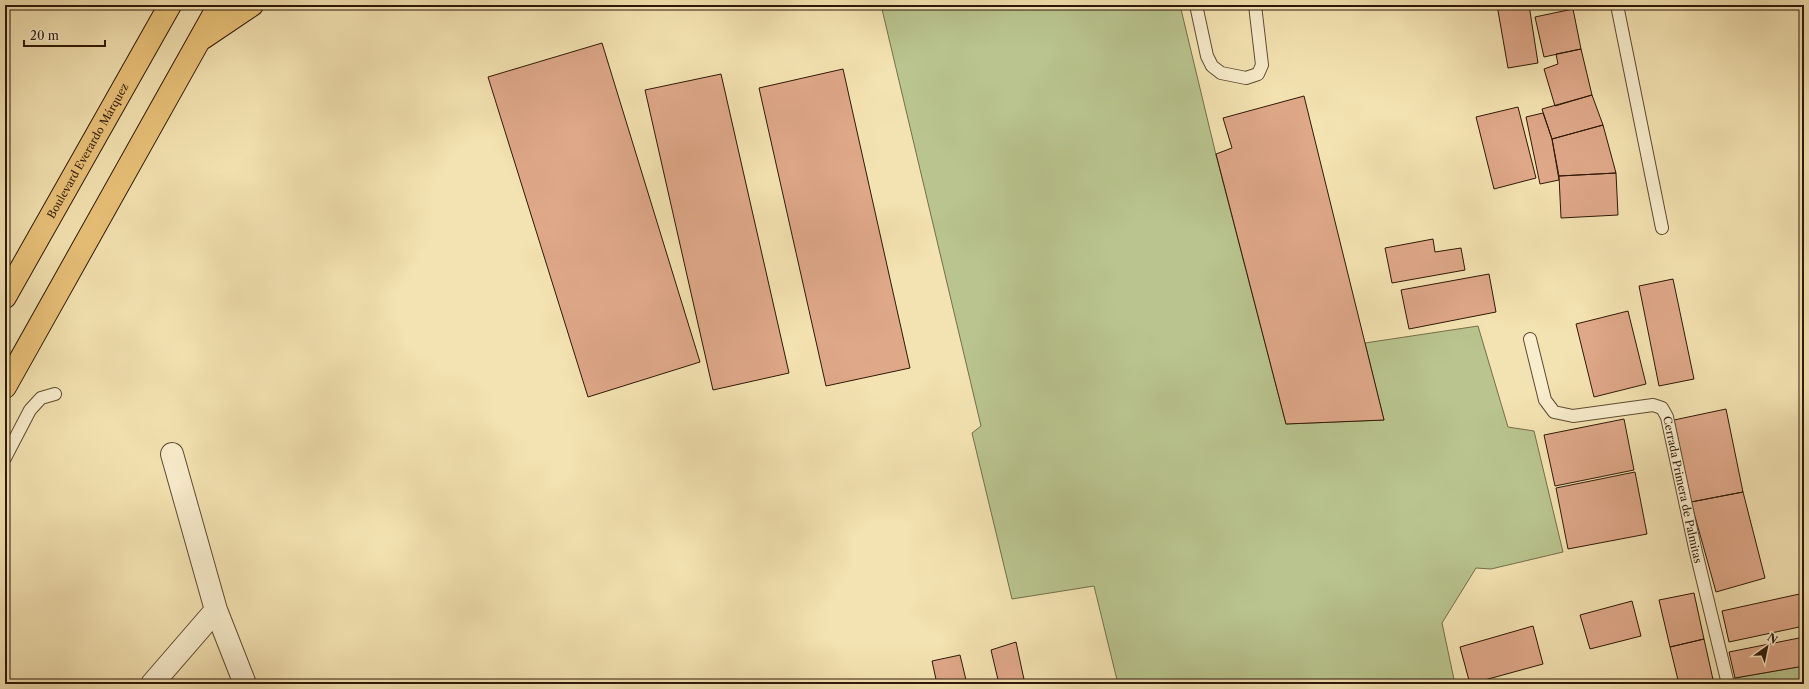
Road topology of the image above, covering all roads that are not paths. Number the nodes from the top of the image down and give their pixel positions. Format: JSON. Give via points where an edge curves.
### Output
{"nodes":[{"id":1,"x":170,"y":5,"type":"edge"},
{"id":2,"x":219,"y":5,"type":"edge"},
{"id":3,"x":252,"y":5,"type":"edge"},
{"id":4,"x":1196,"y":5,"type":"edge"},
{"id":5,"x":1256,"y":5,"type":"edge"},
{"id":6,"x":1617,"y":5,"type":"edge"},
{"id":7,"x":199,"y":41,"type":"junction"},
{"id":8,"x":1662,"y":228,"type":"dead end"},
{"id":9,"x":5,"y":297,"type":"edge"},
{"id":10,"x":1530,"y":339,"type":"dead end"},
{"id":11,"x":5,"y":387,"type":"edge"},
{"id":12,"x":55,"y":394,"type":"dead end"},
{"id":13,"x":172,"y":454,"type":"dead end"},
{"id":14,"x":5,"y":458,"type":"edge"},
{"id":15,"x":216,"y":610,"type":"junction"},
{"id":16,"x":152,"y":684,"type":"edge"},
{"id":17,"x":245,"y":684,"type":"edge"},
{"id":18,"x":1728,"y":684,"type":"edge"}],
"edges":[{"from":1,"to":9,"type":"main road","name":"Boulevard Everardo Márquez"},
{"from":2,"to":7,"type":"main road"},
{"from":3,"to":7,"type":"main road"},
{"from":4,"to":5,"type":"lane","via":[[1207,56],[1212,66],[1221,73],[1246,78],[1258,74],[1262,65]]},
{"from":6,"to":8,"type":"lane"},
{"from":7,"to":11,"type":"main road"},
{"from":10,"to":18,"type":"lane","name":"Cerrada Primera de Palmitas","via":[[1545,400],[1554,412],[1573,416],[1653,405],[1662,408]]},
{"from":12,"to":14,"type":"lane","via":[[41,398],[30,410]]},
{"from":13,"to":15,"type":"street"},
{"from":15,"to":16,"type":"street"},
{"from":15,"to":17,"type":"street"}]}
